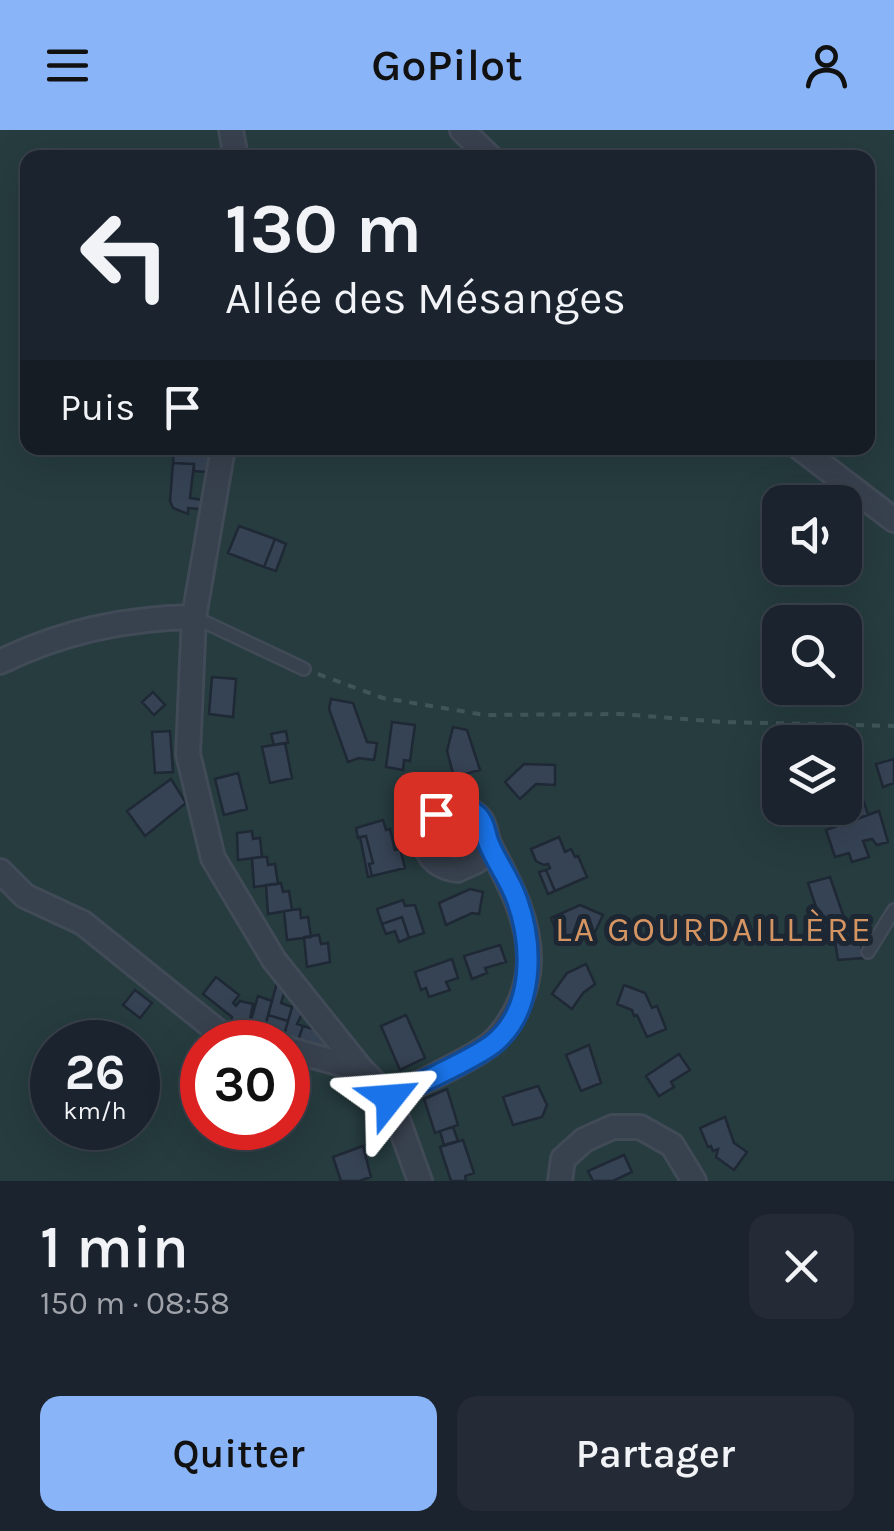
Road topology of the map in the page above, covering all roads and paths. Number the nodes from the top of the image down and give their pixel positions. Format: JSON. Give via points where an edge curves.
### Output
{"nodes":[{"id":1,"x":462,"y":130,"type":"edge"},
{"id":2,"x":483,"y":150,"type":"edge"},
{"id":3,"x":223,"y":455,"type":"edge"},
{"id":4,"x":809,"y":455,"type":"edge"},
{"id":5,"x":894,"y":520,"type":"edge"},
{"id":6,"x":194,"y":617,"type":"junction"},
{"id":7,"x":0,"y":662,"type":"edge"},
{"id":8,"x":304,"y":670,"type":"joint"},
{"id":9,"x":894,"y":726,"type":"edge"},
{"id":10,"x":487,"y":841,"type":"dead end"},
{"id":11,"x":0,"y":871,"type":"edge"},
{"id":12,"x":894,"y":910,"type":"edge"},
{"id":13,"x":868,"y":952,"type":"dead end"},
{"id":14,"x":204,"y":1020,"type":"edge"},
{"id":15,"x":310,"y":1056,"type":"edge"},
{"id":16,"x":362,"y":1070,"type":"junction"},
{"id":17,"x":390,"y":1098,"type":"junction"},
{"id":18,"x":420,"y":1181,"type":"edge"},
{"id":19,"x":560,"y":1181,"type":"edge"},
{"id":20,"x":694,"y":1181,"type":"edge"}],
"edges":[{"from":1,"to":2,"type":"street"},
{"from":3,"to":6,"type":"street"},
{"from":4,"to":5,"type":"street"},
{"from":6,"to":7,"type":"street","via":[[112,623]]},
{"from":6,"to":8,"type":"lane"},
{"from":6,"to":16,"type":"street","via":[[188,754],[213,858],[274,960]]},
{"from":8,"to":9,"type":"path","via":[[384,698],[485,715]]},
{"from":10,"to":17,"type":"street","via":[[517,899],[526,936],[523,994],[493,1043]]},
{"from":11,"to":14,"type":"street","via":[[25,896],[83,923]]},
{"from":12,"to":13,"type":"lane"},
{"from":15,"to":16,"type":"street"},
{"from":16,"to":17,"type":"street"},
{"from":17,"to":18,"type":"street"},
{"from":19,"to":20,"type":"street","via":[[563,1159],[612,1126],[640,1127],[672,1146]]}]}
